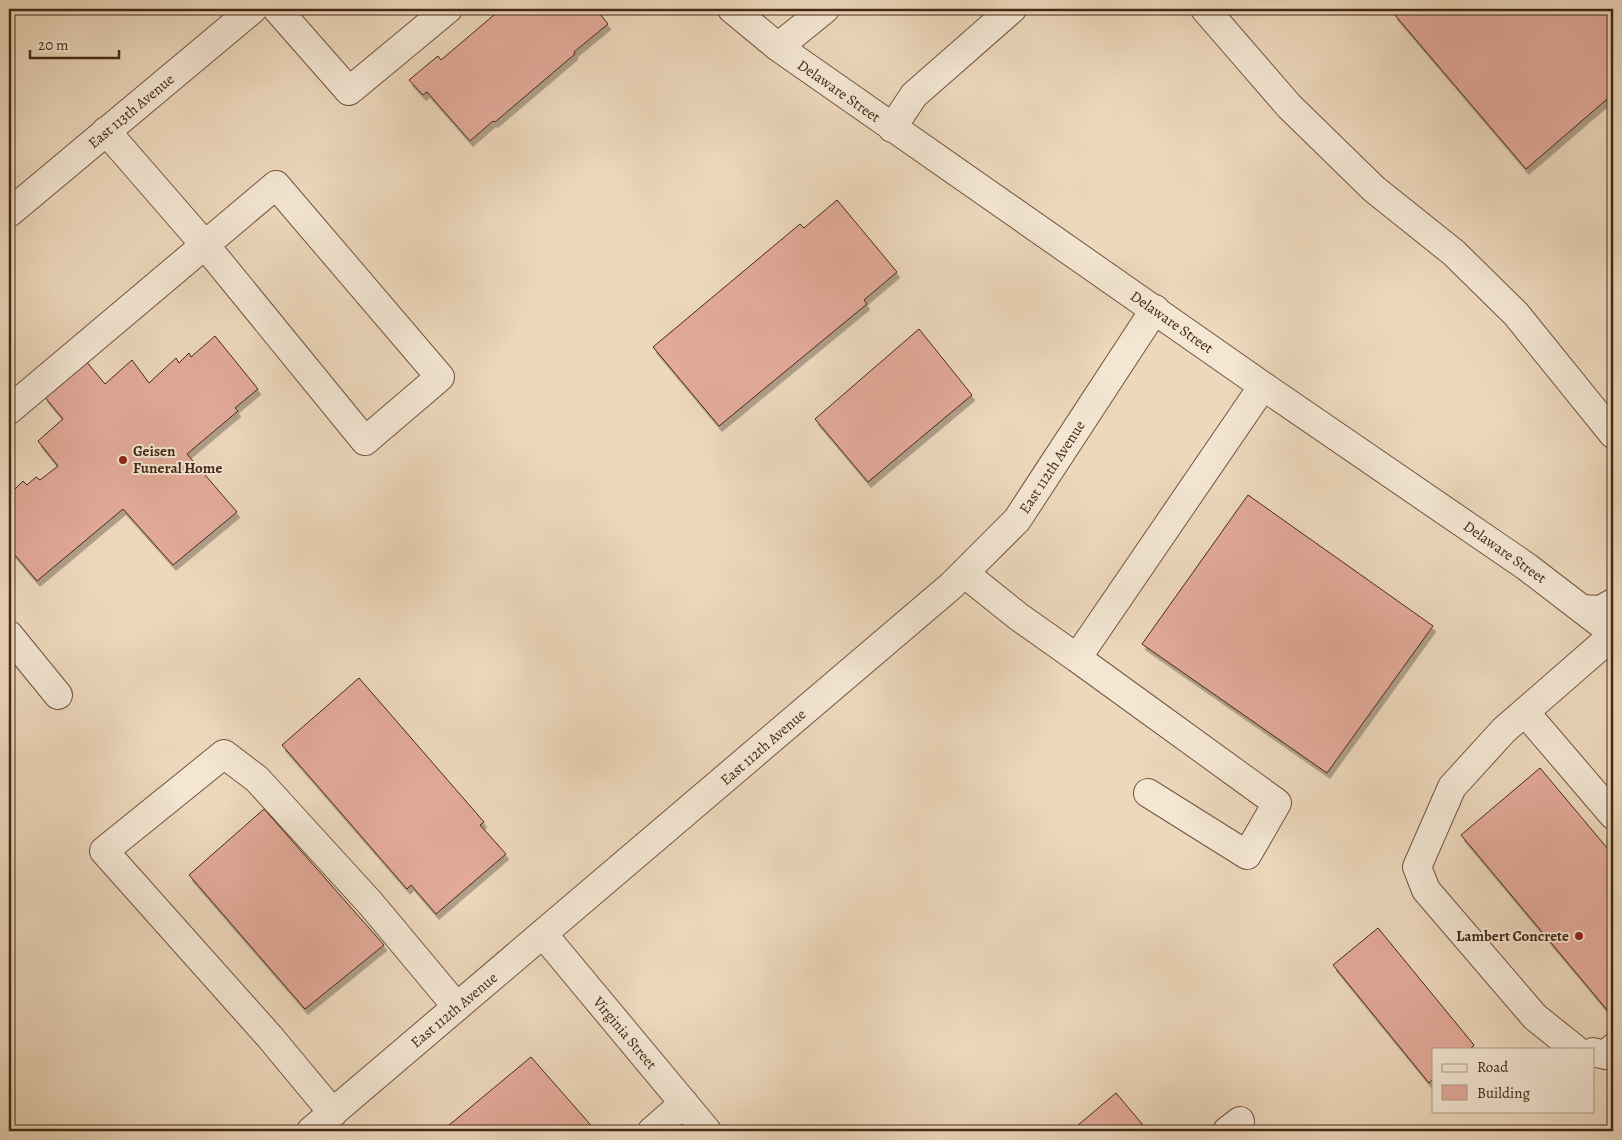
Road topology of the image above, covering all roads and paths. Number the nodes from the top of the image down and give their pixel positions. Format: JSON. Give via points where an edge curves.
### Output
{"nodes":[{"id":1,"x":252,"y":9,"type":"edge"},
{"id":2,"x":277,"y":9,"type":"edge"},
{"id":3,"x":448,"y":9,"type":"edge"},
{"id":4,"x":732,"y":9,"type":"edge"},
{"id":5,"x":825,"y":9,"type":"edge"},
{"id":6,"x":1012,"y":9,"type":"edge"},
{"id":7,"x":1205,"y":9,"type":"edge"},
{"id":8,"x":778,"y":48,"type":"junction"},
{"id":9,"x":892,"y":128,"type":"junction"},
{"id":10,"x":106,"y":131,"type":"junction"},
{"id":11,"x":9,"y":213,"type":"edge"},
{"id":12,"x":205,"y":245,"type":"junction"},
{"id":13,"x":1155,"y":310,"type":"junction"},
{"id":14,"x":1263,"y":386,"type":"junction"},
{"id":15,"x":9,"y":410,"type":"edge"},
{"id":16,"x":1613,"y":434,"type":"edge"},
{"id":17,"x":964,"y":573,"type":"junction"},
{"id":18,"x":1613,"y":603,"type":"edge"},
{"id":19,"x":1582,"y":609,"type":"junction"},
{"id":20,"x":1613,"y":634,"type":"edge"},
{"id":21,"x":9,"y":635,"type":"edge"},
{"id":22,"x":1077,"y":658,"type":"junction"},
{"id":23,"x":58,"y":695,"type":"dead end"},
{"id":24,"x":1525,"y":712,"type":"junction"},
{"id":25,"x":1148,"y":793,"type":"dead end"},
{"id":26,"x":1613,"y":815,"type":"edge"},
{"id":27,"x":543,"y":934,"type":"junction"},
{"id":28,"x":457,"y":1007,"type":"junction"},
{"id":29,"x":1574,"y":1048,"type":"edge"},
{"id":30,"x":1613,"y":1048,"type":"edge"},
{"id":31,"x":1594,"y":1052,"type":"edge"},
{"id":32,"x":684,"y":1103,"type":"junction"},
{"id":33,"x":333,"y":1113,"type":"junction"},
{"id":34,"x":311,"y":1131,"type":"edge"},
{"id":35,"x":652,"y":1131,"type":"edge"},
{"id":36,"x":707,"y":1131,"type":"edge"}],
"edges":[{"from":1,"to":10,"type":"street","name":"East 113th Avenue"},
{"from":2,"to":3,"type":"street","via":[[349,91]]},
{"from":4,"to":8,"type":"street","name":"Delaware Street"},
{"from":5,"to":8,"type":"street"},
{"from":6,"to":9,"type":"street","via":[[914,94]]},
{"from":7,"to":16,"type":"street","via":[[1289,106],[1374,189],[1454,253],[1516,314]]},
{"from":8,"to":9,"type":"street","name":"Delaware Street"},
{"from":9,"to":13,"type":"street","name":"Delaware Street"},
{"from":10,"to":11,"type":"street","name":"East 113th Avenue"},
{"from":10,"to":12,"type":"street"},
{"from":12,"to":12,"type":"street","via":[[365,441],[440,377],[276,185]]},
{"from":12,"to":15,"type":"street"},
{"from":13,"to":14,"type":"street","name":"Delaware Street"},
{"from":13,"to":17,"type":"street","name":"East 112th Avenue","via":[[1017,520]]},
{"from":14,"to":19,"type":"street","name":"Delaware Street","via":[[1527,567]]},
{"from":14,"to":22,"type":"street"},
{"from":17,"to":22,"type":"street"},
{"from":17,"to":27,"type":"street","name":"East 112th Avenue"},
{"from":18,"to":19,"type":"street","via":[[1600,610]]},
{"from":19,"to":20,"type":"street","name":"Delaware Street"},
{"from":20,"to":24,"type":"street"},
{"from":21,"to":23,"type":"street"},
{"from":22,"to":25,"type":"street","via":[[1277,804],[1247,855]]},
{"from":24,"to":26,"type":"street"},
{"from":24,"to":29,"type":"street","via":[[1452,787],[1417,868],[1426,890],[1535,1017]]},
{"from":27,"to":28,"type":"street","name":"East 112th Avenue"},
{"from":27,"to":32,"type":"street","name":"Virginia Street"},
{"from":28,"to":33,"type":"street","name":"East 112th Avenue"},
{"from":28,"to":33,"type":"street","via":[[372,904],[257,779],[224,754],[104,851]]},
{"from":30,"to":31,"type":"street","via":[[1606,1054]]},
{"from":32,"to":35,"type":"street"},
{"from":32,"to":36,"type":"street","name":"Virginia Street"},
{"from":33,"to":34,"type":"street","name":"East 112th Avenue"}]}
